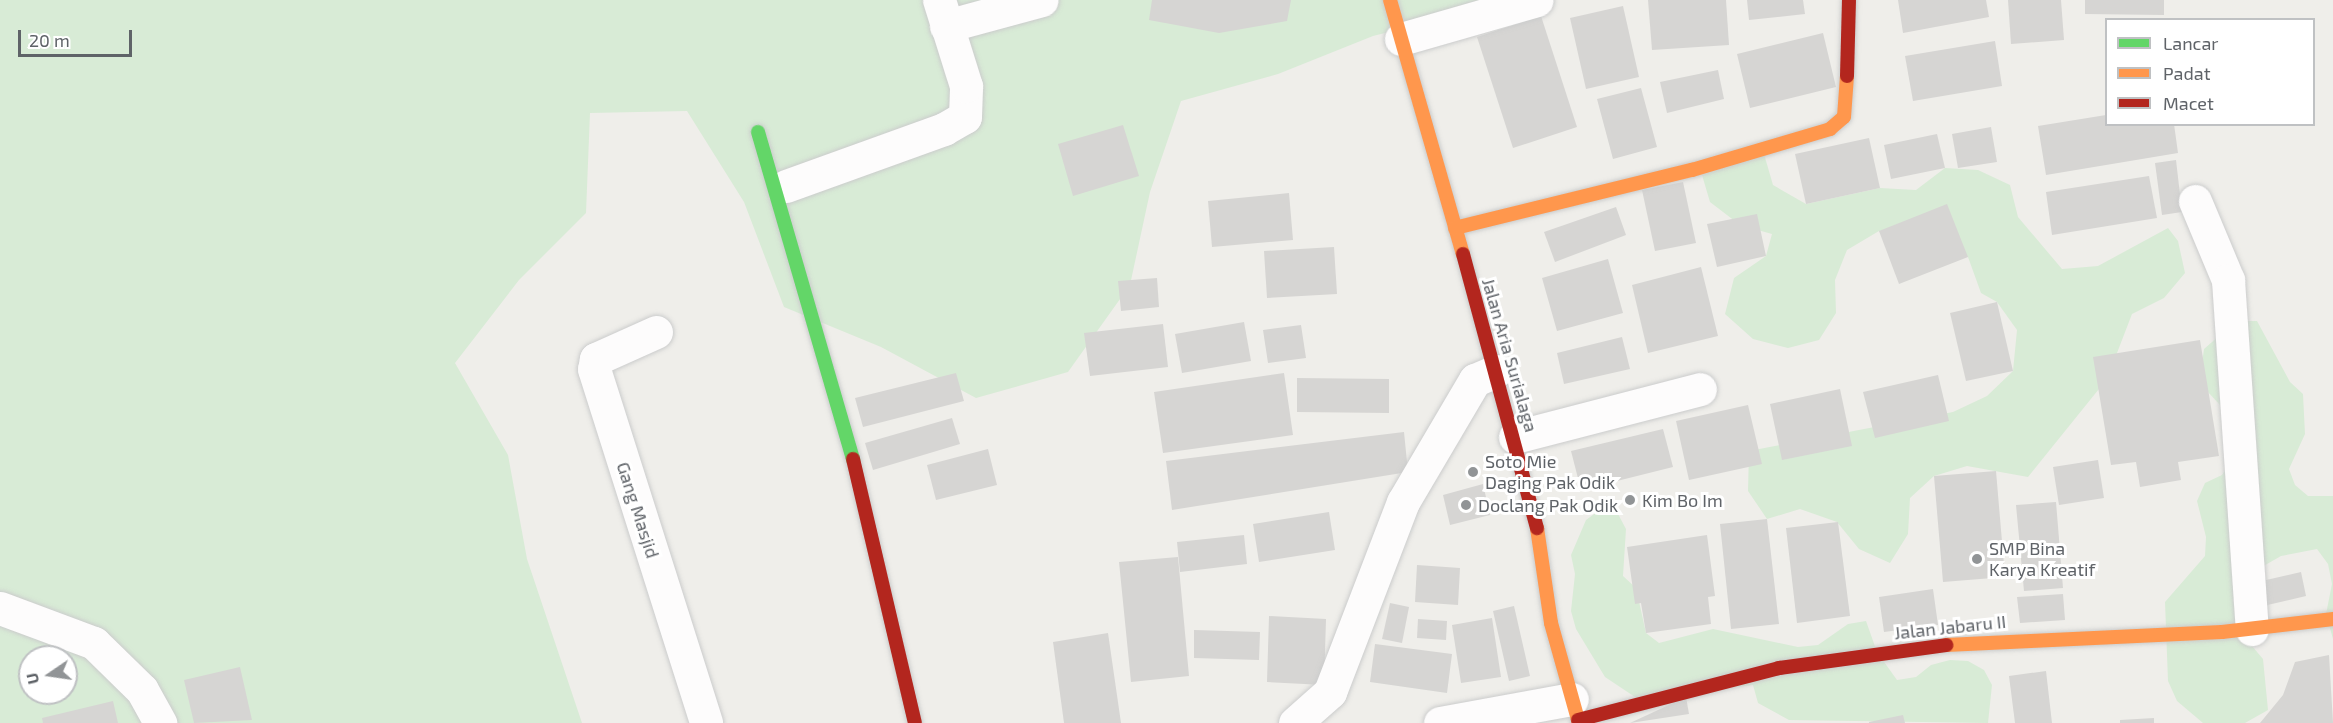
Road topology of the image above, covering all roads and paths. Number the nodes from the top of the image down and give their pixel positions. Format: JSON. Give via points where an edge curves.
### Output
{"nodes":[{"id":1,"x":1042,"y":0,"type":"edge"},
{"id":2,"x":1390,"y":0,"type":"edge"},
{"id":3,"x":1538,"y":0,"type":"edge"},
{"id":4,"x":1849,"y":0,"type":"edge"},
{"id":5,"x":943,"y":13,"type":"edge"},
{"id":6,"x":1401,"y":39,"type":"junction"},
{"id":7,"x":758,"y":132,"type":"dead end"},
{"id":8,"x":786,"y":186,"type":"dead end"},
{"id":9,"x":2195,"y":201,"type":"dead end"},
{"id":10,"x":1455,"y":228,"type":"junction"},
{"id":11,"x":656,"y":332,"type":"dead end"},
{"id":12,"x":1496,"y":371,"type":"junction"},
{"id":13,"x":1700,"y":389,"type":"dead end"},
{"id":14,"x":1515,"y":437,"type":"junction"},
{"id":15,"x":0,"y":608,"type":"edge"},
{"id":16,"x":2333,"y":619,"type":"edge"},
{"id":17,"x":2252,"y":629,"type":"junction"},
{"id":18,"x":1576,"y":714,"type":"edge"},
{"id":19,"x":160,"y":723,"type":"edge"},
{"id":20,"x":706,"y":723,"type":"edge"},
{"id":21,"x":915,"y":723,"type":"edge"},
{"id":22,"x":1295,"y":723,"type":"edge"},
{"id":23,"x":1440,"y":723,"type":"edge"}],
"edges":[{"from":1,"to":5,"type":"street"},
{"from":2,"to":6,"type":"street","name":"Jalan Aria Surialaga"},
{"from":3,"to":6,"type":"street"},
{"from":4,"to":10,"type":"street","via":[[1846,106],[1844,117],[1830,129],[1692,170]]},
{"from":5,"to":8,"type":"street","via":[[966,86],[964,117],[944,129]]},
{"from":6,"to":10,"type":"street","name":"Jalan Aria Surialaga"},
{"from":7,"to":21,"type":"street","via":[[861,487]]},
{"from":9,"to":17,"type":"street","via":[[2228,280]]},
{"from":10,"to":12,"type":"street","name":"Jalan Aria Surialaga"},
{"from":11,"to":20,"type":"street","name":"Gang Masjid","via":[[596,358],[594,369]]},
{"from":12,"to":14,"type":"street","name":"Jalan Aria Surialaga"},
{"from":12,"to":22,"type":"street","via":[[1475,380],[1403,502],[1330,692]]},
{"from":13,"to":14,"type":"street"},
{"from":14,"to":18,"type":"street","name":"Jalan Aria Surialaga","via":[[1533,499],[1551,623]]},
{"from":15,"to":19,"type":"street","via":[[94,644],[142,690]]},
{"from":16,"to":17,"type":"street","name":"Jalan Jabaru II"},
{"from":17,"to":18,"type":"street","name":"Jalan Jabaru II","via":[[2006,639],[1903,649],[1779,668]]},
{"from":18,"to":23,"type":"street"}]}
